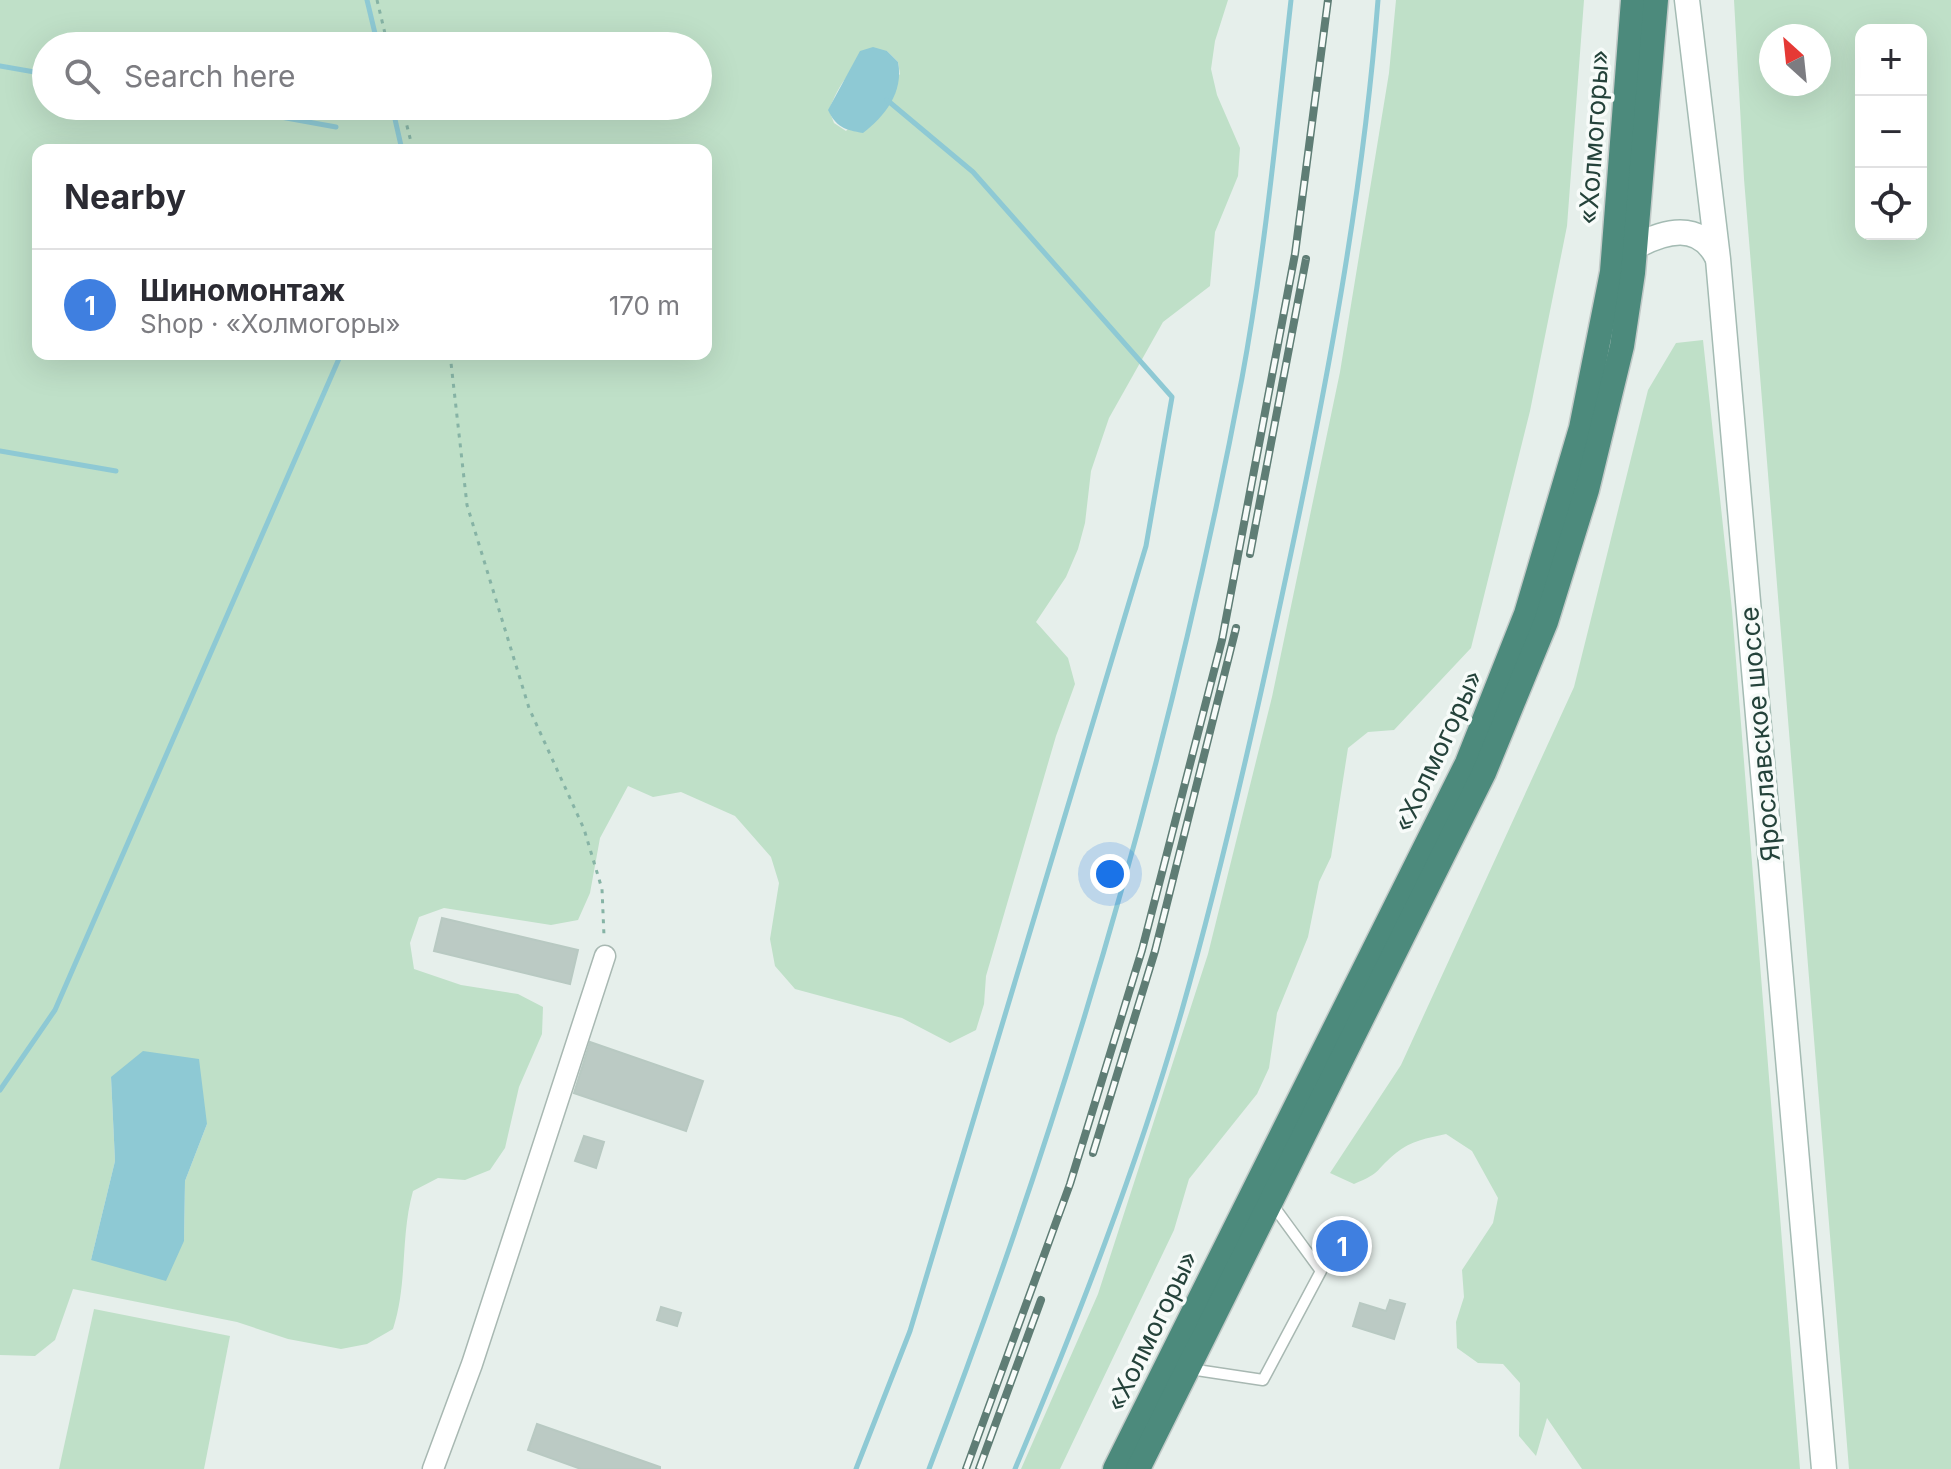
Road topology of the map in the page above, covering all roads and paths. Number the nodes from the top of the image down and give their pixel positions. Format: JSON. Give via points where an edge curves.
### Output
{"nodes":[{"id":1,"x":377,"y":0,"type":"edge"},
{"id":2,"x":1633,"y":0,"type":"edge"},
{"id":3,"x":1656,"y":0,"type":"edge"},
{"id":4,"x":1687,"y":0,"type":"edge"},
{"id":5,"x":385,"y":32,"type":"edge"},
{"id":6,"x":406,"y":120,"type":"edge"},
{"id":7,"x":412,"y":144,"type":"edge"},
{"id":8,"x":1635,"y":247,"type":"junction"},
{"id":9,"x":1718,"y":259,"type":"junction"},
{"id":10,"x":1612,"y":264,"type":"junction"},
{"id":11,"x":451,"y":360,"type":"edge"},
{"id":12,"x":605,"y":956,"type":"joint"},
{"id":13,"x":1269,"y":1200,"type":"junction"},
{"id":14,"x":1188,"y":1369,"type":"junction"},
{"id":15,"x":433,"y":1469,"type":"edge"},
{"id":16,"x":1115,"y":1469,"type":"edge"},
{"id":17,"x":1138,"y":1469,"type":"edge"},
{"id":18,"x":1824,"y":1469,"type":"edge"}],
"edges":[{"from":1,"to":5,"type":"path"},
{"from":2,"to":10,"type":"highway","name":"«Холмогоры»"},
{"from":3,"to":8,"type":"highway","name":"«Холмогоры»"},
{"from":4,"to":9,"type":"main road","name":"Ярославское шоссе"},
{"from":6,"to":7,"type":"path"},
{"from":8,"to":9,"type":"main road","via":[[1661,235],[1691,233],[1704,238]]},
{"from":8,"to":10,"type":"highway"},
{"from":8,"to":13,"type":"highway","name":"«Холмогоры»","via":[[1607,414],[1567,556],[1523,683],[1484,773]]},
{"from":9,"to":18,"type":"main road","name":"Ярославское шоссе"},
{"from":10,"to":16,"type":"highway","name":"«Холмогоры»","via":[[1571,467],[1503,676],[1467,763]]},
{"from":11,"to":12,"type":"path","via":[[467,505],[529,708],[584,829],[602,889]]},
{"from":12,"to":15,"type":"street"},
{"from":13,"to":14,"type":"highway","name":"«Холмогоры»"},
{"from":13,"to":14,"type":"lane","via":[[1321,1271],[1263,1380]]},
{"from":14,"to":17,"type":"highway","name":"«Холмогоры»"}]}
